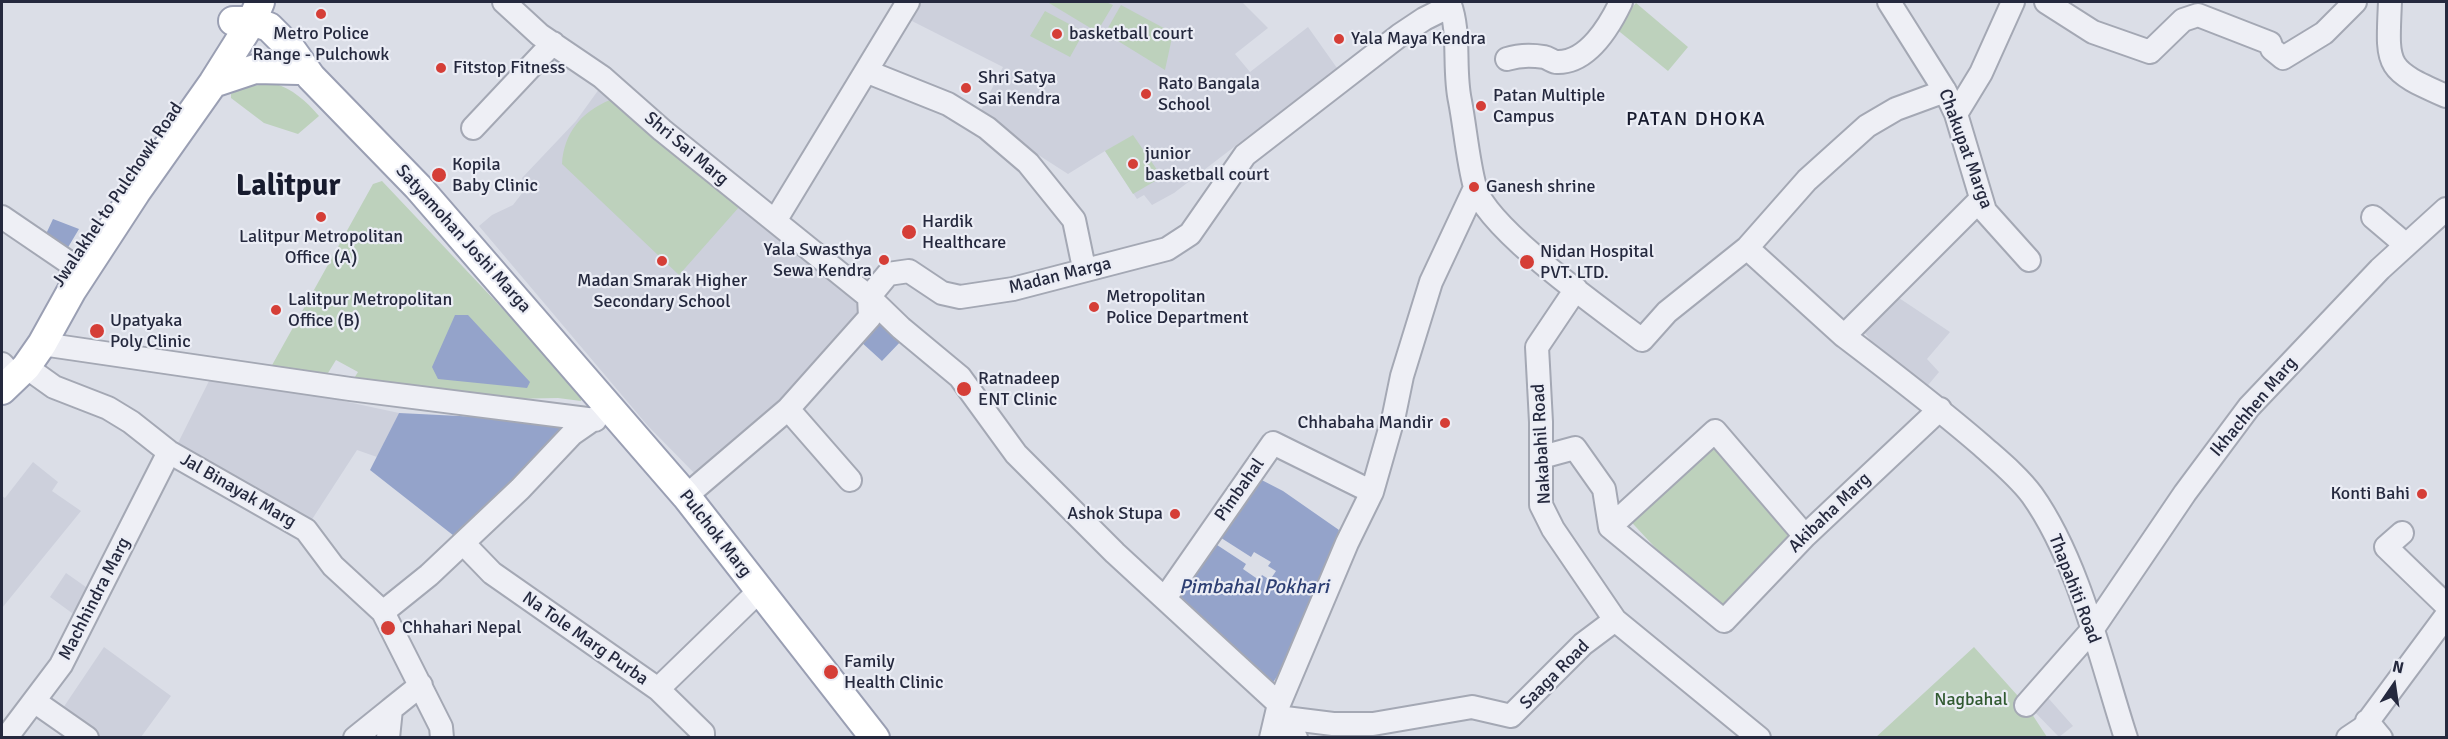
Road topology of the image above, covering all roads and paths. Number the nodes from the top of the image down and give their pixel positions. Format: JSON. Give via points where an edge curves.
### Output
{"nodes":[{"id":1,"x":279,"y":2,"type":"edge"},
{"id":2,"x":504,"y":2,"type":"edge"},
{"id":3,"x":908,"y":2,"type":"edge"},
{"id":4,"x":1621,"y":2,"type":"edge"},
{"id":5,"x":1889,"y":2,"type":"edge"},
{"id":6,"x":2013,"y":2,"type":"edge"},
{"id":7,"x":2046,"y":2,"type":"edge"},
{"id":8,"x":2355,"y":2,"type":"edge"},
{"id":9,"x":2390,"y":2,"type":"edge"},
{"id":10,"x":1449,"y":4,"type":"edge"},
{"id":11,"x":247,"y":9,"type":"edge"},
{"id":12,"x":553,"y":43,"type":"junction"},
{"id":13,"x":1507,"y":59,"type":"dead end"},
{"id":14,"x":304,"y":71,"type":"junction"},
{"id":15,"x":868,"y":72,"type":"junction"},
{"id":16,"x":213,"y":83,"type":"junction"},
{"id":17,"x":1945,"y":91,"type":"junction"},
{"id":18,"x":2446,"y":96,"type":"edge"},
{"id":19,"x":1956,"y":114,"type":"junction"},
{"id":20,"x":473,"y":128,"type":"dead end"},
{"id":21,"x":1475,"y":188,"type":"junction"},
{"id":22,"x":1981,"y":199,"type":"junction"},
{"id":23,"x":2446,"y":210,"type":"edge"},
{"id":24,"x":2,"y":217,"type":"edge"},
{"id":25,"x":2373,"y":217,"type":"dead end"},
{"id":26,"x":775,"y":221,"type":"junction"},
{"id":27,"x":2406,"y":245,"type":"junction"},
{"id":28,"x":1747,"y":248,"type":"junction"},
{"id":29,"x":2029,"y":260,"type":"dead end"},
{"id":30,"x":71,"y":264,"type":"junction"},
{"id":31,"x":1084,"y":268,"type":"junction"},
{"id":32,"x":1576,"y":289,"type":"junction"},
{"id":33,"x":869,"y":297,"type":"junction"},
{"id":34,"x":1844,"y":336,"type":"junction"},
{"id":35,"x":42,"y":344,"type":"junction"},
{"id":36,"x":7,"y":371,"type":"edge"},
{"id":37,"x":788,"y":409,"type":"junction"},
{"id":38,"x":1940,"y":409,"type":"junction"},
{"id":39,"x":603,"y":413,"type":"junction"},
{"id":40,"x":170,"y":452,"type":"junction"},
{"id":41,"x":1542,"y":457,"type":"junction"},
{"id":42,"x":850,"y":480,"type":"dead end"},
{"id":43,"x":1372,"y":492,"type":"junction"},
{"id":44,"x":686,"y":496,"type":"junction"},
{"id":45,"x":1610,"y":527,"type":"junction"},
{"id":46,"x":2402,"y":533,"type":"dead end"},
{"id":47,"x":1805,"y":536,"type":"junction"},
{"id":48,"x":463,"y":543,"type":"junction"},
{"id":49,"x":759,"y":591,"type":"junction"},
{"id":50,"x":1166,"y":598,"type":"junction"},
{"id":51,"x":2446,"y":605,"type":"edge"},
{"id":52,"x":383,"y":612,"type":"junction"},
{"id":53,"x":2446,"y":616,"type":"edge"},
{"id":54,"x":1615,"y":620,"type":"junction"},
{"id":55,"x":2092,"y":630,"type":"junction"},
{"id":56,"x":421,"y":685,"type":"junction"},
{"id":57,"x":658,"y":689,"type":"junction"},
{"id":58,"x":34,"y":701,"type":"junction"},
{"id":59,"x":2026,"y":705,"type":"dead end"},
{"id":60,"x":391,"y":709,"type":"junction"},
{"id":61,"x":1280,"y":725,"type":"edge"},
{"id":62,"x":2374,"y":729,"type":"edge"},
{"id":63,"x":6,"y":738,"type":"edge"},
{"id":64,"x":87,"y":738,"type":"edge"},
{"id":65,"x":355,"y":738,"type":"edge"},
{"id":66,"x":388,"y":738,"type":"edge"},
{"id":67,"x":442,"y":738,"type":"edge"},
{"id":68,"x":703,"y":738,"type":"edge"},
{"id":69,"x":875,"y":738,"type":"edge"},
{"id":70,"x":1759,"y":738,"type":"edge"},
{"id":71,"x":2126,"y":738,"type":"edge"},
{"id":72,"x":2348,"y":738,"type":"edge"}],
"edges":[{"from":1,"to":14,"type":"main road"},
{"from":2,"to":12,"type":"street","name":"Shri Sai Marg"},
{"from":3,"to":15,"type":"street"},
{"from":4,"to":13,"type":"street","via":[[1584,54],[1556,62],[1544,57]]},
{"from":5,"to":17,"type":"street","name":"Chakupat Marga"},
{"from":6,"to":19,"type":"street","via":[[1982,73]]},
{"from":7,"to":8,"type":"street","via":[[2093,32],[2150,52],[2183,20],[2198,15],[2270,43],[2283,58],[2324,33]]},
{"from":9,"to":18,"type":"street","via":[[2388,43],[2392,62],[2403,77]]},
{"from":10,"to":21,"type":"street","via":[[1456,42],[1456,84]]},
{"from":10,"to":31,"type":"street","name":"Madan Marga","via":[[1400,35],[1245,155],[1190,234],[1167,249]]},
{"from":11,"to":14,"type":"main road","name":"Satyamohan Joshi Marga","via":[[269,27]]},
{"from":11,"to":16,"type":"main road"},
{"from":11,"to":30,"type":"main road","name":"Jwalakhel to Pulchowk Road"},
{"from":12,"to":20,"type":"street"},
{"from":12,"to":26,"type":"street","name":"Shri Sai Marg","via":[[602,77]]},
{"from":14,"to":16,"type":"main road","via":[[255,69]]},
{"from":14,"to":39,"type":"main road","name":"Satyamohan Joshi Marga","via":[[418,187]]},
{"from":15,"to":26,"type":"street"},
{"from":15,"to":31,"type":"street","via":[[948,104],[987,128],[1028,163],[1074,220]]},
{"from":16,"to":35,"type":"main road","via":[[72,290]]},
{"from":17,"to":19,"type":"street","name":"Chakupat Marga"},
{"from":17,"to":28,"type":"street","via":[[1867,126],[1807,180]]},
{"from":19,"to":22,"type":"street","name":"Chakupat Marga"},
{"from":21,"to":32,"type":"street","via":[[1494,218]]},
{"from":21,"to":43,"type":"street","via":[[1431,282]]},
{"from":22,"to":29,"type":"street","name":"Chakupat Marga","via":[[1985,211]]},
{"from":22,"to":34,"type":"street"},
{"from":23,"to":27,"type":"street","name":"Ikhachhen Marg"},
{"from":24,"to":30,"type":"street"},
{"from":25,"to":27,"type":"street"},
{"from":26,"to":33,"type":"street","name":"Shri Sai Marg"},
{"from":27,"to":55,"type":"street","name":"Ikhachhen Marg","via":[[2249,407]]},
{"from":28,"to":32,"type":"street","via":[[1667,312],[1642,339]]},
{"from":28,"to":34,"type":"street","name":"Thapahiti Road"},
{"from":30,"to":36,"type":"main road","name":"Jwalakhel to Pulchowk Road"},
{"from":31,"to":33,"type":"street","name":"Madan Marga","via":[[1013,289],[960,297],[942,292],[909,272],[895,272],[881,281]]},
{"from":32,"to":41,"type":"street","name":"Nakabahil Road","via":[[1537,347]]},
{"from":33,"to":37,"type":"street","via":[[870,317]]},
{"from":33,"to":50,"type":"street","name":"Shri Sai Marg","via":[[960,376],[1016,454]]},
{"from":34,"to":38,"type":"street","name":"Thapahiti Road"},
{"from":35,"to":36,"type":"main road"},
{"from":35,"to":39,"type":"street","via":[[350,389]]},
{"from":36,"to":40,"type":"street","name":"Jal Binayak Marg","via":[[108,408]]},
{"from":37,"to":42,"type":"street"},
{"from":37,"to":44,"type":"street"},
{"from":38,"to":47,"type":"street","name":"Akibaha Marg"},
{"from":38,"to":55,"type":"street","name":"Thapahiti Road","via":[[2011,471],[2032,495],[2058,538]]},
{"from":39,"to":44,"type":"main road","name":"Pulchok Marg"},
{"from":39,"to":48,"type":"street","via":[[572,434]]},
{"from":40,"to":52,"type":"street","name":"Jal Binayak Marg","via":[[306,530],[333,566]]},
{"from":40,"to":58,"type":"street","name":"Machhindra Marg","via":[[61,665]]},
{"from":41,"to":45,"type":"street","via":[[1575,448],[1604,489]]},
{"from":41,"to":54,"type":"street","name":"Nakabahil Road","via":[[1542,504],[1553,529]]},
{"from":43,"to":50,"type":"street","name":"Pimbahal","via":[[1273,442]]},
{"from":43,"to":61,"type":"street","via":[[1347,543]]},
{"from":44,"to":49,"type":"main road","name":"Pulchok Marg"},
{"from":45,"to":47,"type":"street","name":"Akibaha Marg","via":[[1724,621]]},
{"from":45,"to":47,"type":"street","via":[[1715,431]]},
{"from":46,"to":51,"type":"street","via":[[2386,547]]},
{"from":48,"to":52,"type":"street"},
{"from":48,"to":57,"type":"street","name":"Na Tole Marg Purba","via":[[492,573]]},
{"from":49,"to":57,"type":"street"},
{"from":49,"to":69,"type":"main road","name":"Pulchok Marg"},
{"from":50,"to":61,"type":"street","name":"Shri Sai Marg"},
{"from":52,"to":56,"type":"street","name":"Jal Binayak Marg"},
{"from":53,"to":62,"type":"street"},
{"from":54,"to":61,"type":"street","name":"Saaga Road","via":[[1583,644],[1511,716],[1472,707],[1373,724]]},
{"from":54,"to":70,"type":"street","name":"Nakabahil Road"},
{"from":55,"to":59,"type":"street","name":"Ikhachhen Marg"},
{"from":55,"to":71,"type":"street","name":"Thapahiti Road"},
{"from":56,"to":60,"type":"street"},
{"from":56,"to":67,"type":"street","name":"Jal Binayak Marg","via":[[441,727]]},
{"from":57,"to":68,"type":"street","name":"Na Tole Marg Purba"},
{"from":58,"to":63,"type":"street","name":"Machhindra Marg"},
{"from":58,"to":64,"type":"street"},
{"from":60,"to":65,"type":"street"},
{"from":60,"to":66,"type":"street"},
{"from":62,"to":72,"type":"street","via":[[2363,728]]}]}
